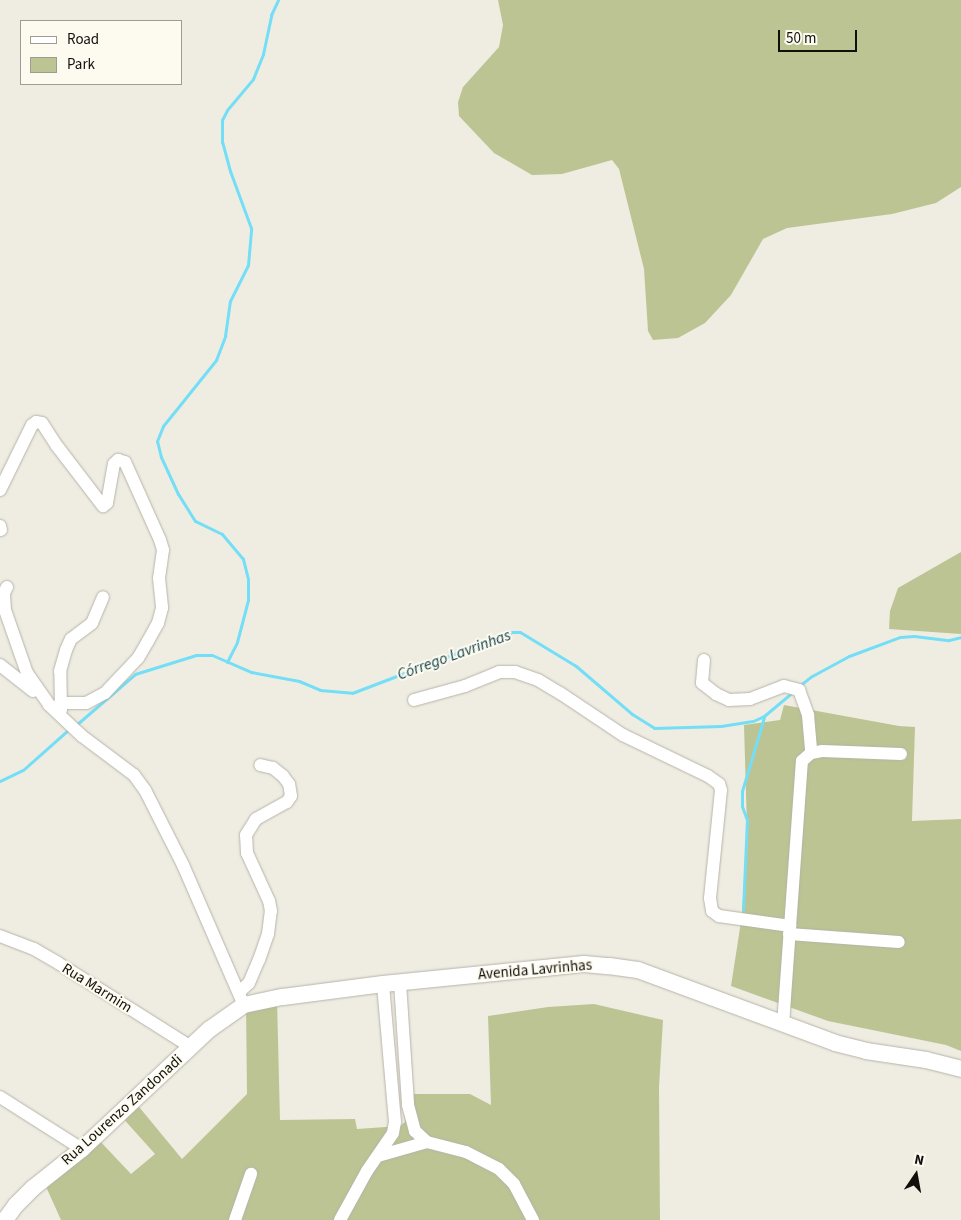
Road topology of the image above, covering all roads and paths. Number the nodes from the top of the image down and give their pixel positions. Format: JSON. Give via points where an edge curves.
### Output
{"nodes":[{"id":1,"x":0,"y":490,"type":"edge"},
{"id":2,"x":7,"y":587,"type":"dead end"},
{"id":3,"x":103,"y":598,"type":"dead end"},
{"id":4,"x":704,"y":660,"type":"dead end"},
{"id":5,"x":0,"y":664,"type":"edge"},
{"id":6,"x":39,"y":694,"type":"junction"},
{"id":7,"x":414,"y":700,"type":"dead end"},
{"id":8,"x":60,"y":703,"type":"junction"},
{"id":9,"x":61,"y":718,"type":"junction"},
{"id":10,"x":811,"y":753,"type":"junction"},
{"id":11,"x":901,"y":754,"type":"dead end"},
{"id":12,"x":260,"y":765,"type":"dead end"},
{"id":13,"x":790,"y":930,"type":"junction"},
{"id":14,"x":0,"y":936,"type":"edge"},
{"id":15,"x":899,"y":942,"type":"dead end"},
{"id":16,"x":400,"y":983,"type":"junction"},
{"id":17,"x":383,"y":984,"type":"junction"},
{"id":18,"x":242,"y":998,"type":"junction"},
{"id":19,"x":783,"y":1025,"type":"junction"},
{"id":20,"x":191,"y":1047,"type":"junction"},
{"id":21,"x":961,"y":1069,"type":"edge"},
{"id":22,"x":0,"y":1097,"type":"edge"},
{"id":23,"x":427,"y":1142,"type":"junction"},
{"id":24,"x":82,"y":1149,"type":"junction"},
{"id":25,"x":378,"y":1156,"type":"junction"},
{"id":26,"x":251,"y":1174,"type":"dead end"},
{"id":27,"x":5,"y":1220,"type":"edge"},
{"id":28,"x":235,"y":1220,"type":"edge"},
{"id":29,"x":340,"y":1220,"type":"edge"},
{"id":30,"x":532,"y":1220,"type":"edge"}],
"edges":[{"from":1,"to":8,"type":"street","via":[[32,425],[42,423],[103,506],[107,503],[114,464],[118,460],[125,462],[163,550],[159,578],[162,608],[158,623],[138,658],[105,693],[86,703]]},
{"from":2,"to":6,"type":"street","via":[[5,610],[20,657]]},
{"from":3,"to":8,"type":"street","via":[[92,623],[72,639],[66,650],[60,671]]},
{"from":4,"to":10,"type":"street","via":[[702,683],[729,700],[750,699],[784,686],[800,693],[808,720]]},
{"from":5,"to":6,"type":"street"},
{"from":6,"to":9,"type":"street"},
{"from":7,"to":13,"type":"street","via":[[465,686],[499,672],[515,672],[538,680],[622,735],[708,776],[719,784],[721,790],[710,898],[712,911],[719,916]]},
{"from":8,"to":9,"type":"street"},
{"from":9,"to":18,"type":"street","via":[[134,775],[145,790],[183,865]]},
{"from":10,"to":11,"type":"street","via":[[835,750]]},
{"from":10,"to":13,"type":"street","via":[[801,765]]},
{"from":12,"to":18,"type":"street","via":[[273,768],[283,776],[289,784],[291,796],[287,802],[256,819],[246,835],[247,853],[271,911],[268,934]]},
{"from":13,"to":15,"type":"street"},
{"from":13,"to":19,"type":"street"},
{"from":14,"to":20,"type":"street","name":"Rua Marmim","via":[[58,963]]},
{"from":16,"to":17,"type":"street","name":"Avenida Lavrinhas"},
{"from":16,"to":19,"type":"street","name":"Avenida Lavrinhas","via":[[584,964],[609,966],[638,970]]},
{"from":16,"to":23,"type":"street","via":[[410,1120],[415,1131]]},
{"from":17,"to":18,"type":"street","name":"Avenida Lavrinhas","via":[[284,997]]},
{"from":17,"to":25,"type":"street","via":[[395,1122],[393,1133]]},
{"from":18,"to":20,"type":"street","name":"Rua Lourenzo Zandonadi"},
{"from":19,"to":21,"type":"street","name":"Avenida Lavrinhas","via":[[843,1045]]},
{"from":20,"to":24,"type":"street","name":"Rua Lourenzo Zandonadi"},
{"from":22,"to":24,"type":"street"},
{"from":23,"to":25,"type":"street"},
{"from":23,"to":30,"type":"street","via":[[466,1152],[499,1169],[514,1184]]},
{"from":24,"to":27,"type":"street","name":"Rua Lourenzo Zandonadi","via":[[33,1188]]},
{"from":25,"to":29,"type":"street"},
{"from":26,"to":28,"type":"street"}]}
